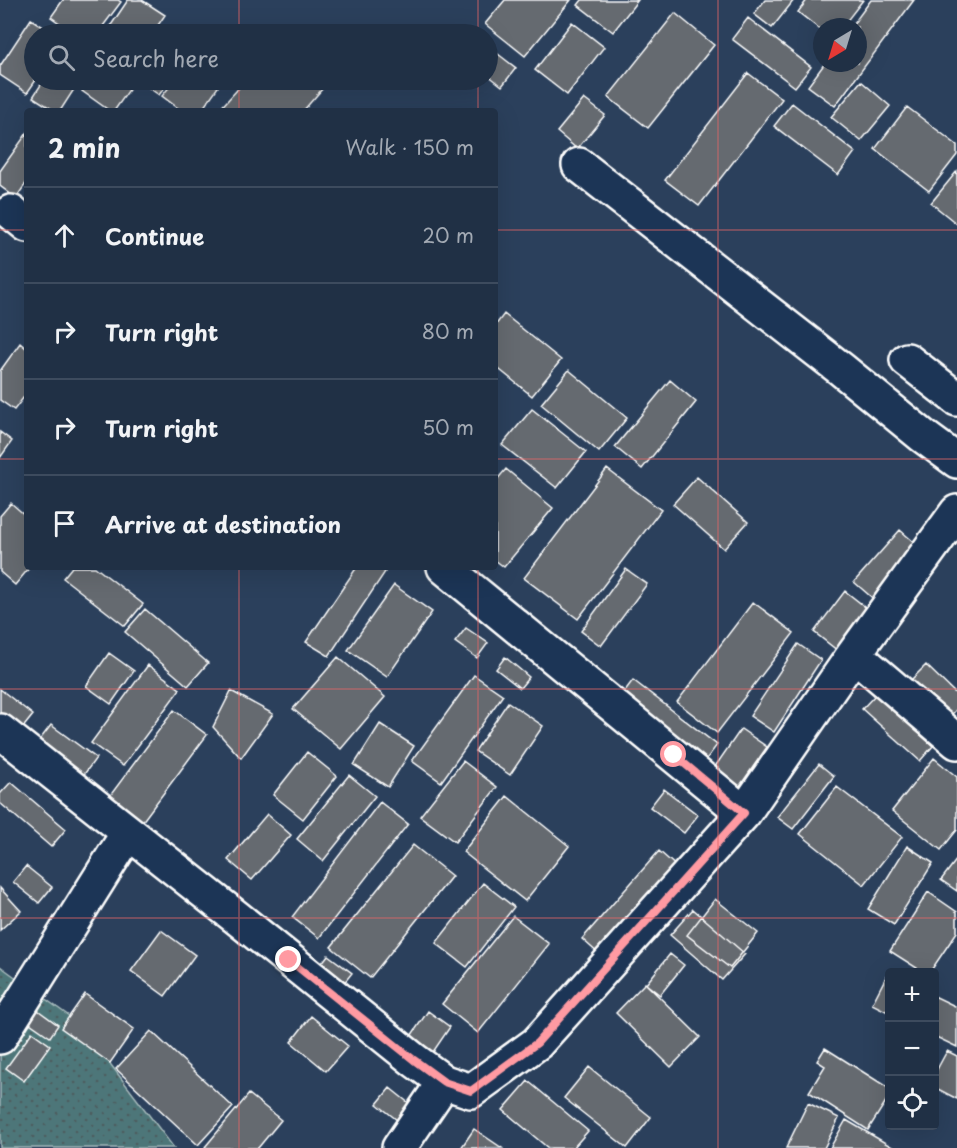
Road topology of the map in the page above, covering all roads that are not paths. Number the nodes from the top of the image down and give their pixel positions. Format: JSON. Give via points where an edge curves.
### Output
{"nodes":[{"id":1,"x":579,"y":165,"type":"dead end"},
{"id":2,"x":908,"y":360,"type":"dead end"},
{"id":3,"x":957,"y":399,"type":"edge"},
{"id":4,"x":957,"y":461,"type":"edge"},
{"id":5,"x":957,"y":512,"type":"edge"},
{"id":6,"x":448,"y":570,"type":"edge"},
{"id":7,"x":854,"y":654,"type":"junction"},
{"id":8,"x":0,"y":731,"type":"edge"},
{"id":9,"x":957,"y":742,"type":"edge"},
{"id":10,"x":744,"y":813,"type":"junction"},
{"id":11,"x":128,"y":832,"type":"junction"},
{"id":12,"x":0,"y":1038,"type":"edge"},
{"id":13,"x":444,"y":1082,"type":"junction"},
{"id":14,"x":399,"y":1148,"type":"edge"}],
"edges":[{"from":1,"to":4,"type":"street"},
{"from":2,"to":3,"type":"street"},
{"from":5,"to":7,"type":"street"},
{"from":6,"to":10,"type":"street"},
{"from":7,"to":9,"type":"street"},
{"from":7,"to":10,"type":"street"},
{"from":8,"to":11,"type":"street"},
{"from":10,"to":13,"type":"street","via":[[537,1043],[471,1091]]},
{"from":11,"to":12,"type":"street"},
{"from":11,"to":13,"type":"street"},
{"from":13,"to":14,"type":"street"}]}
